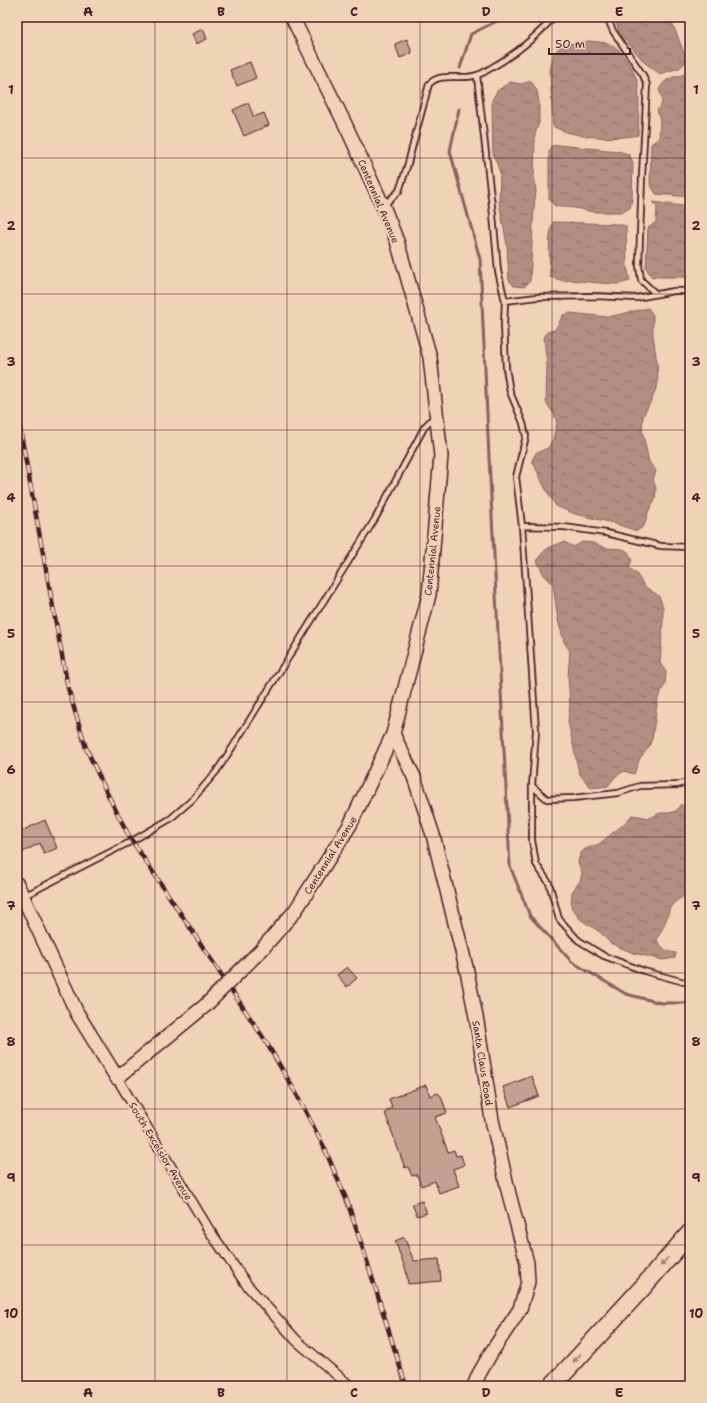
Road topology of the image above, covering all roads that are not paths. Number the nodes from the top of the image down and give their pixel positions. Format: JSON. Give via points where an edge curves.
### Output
{"nodes":[{"id":1,"x":292,"y":17,"type":"edge"},
{"id":2,"x":554,"y":17,"type":"edge"},
{"id":3,"x":607,"y":17,"type":"edge"},
{"id":4,"x":477,"y":76,"type":"junction"},
{"id":5,"x":383,"y":206,"type":"junction"},
{"id":6,"x":690,"y":291,"type":"edge"},
{"id":7,"x":656,"y":294,"type":"junction"},
{"id":8,"x":505,"y":301,"type":"junction"},
{"id":9,"x":436,"y":414,"type":"junction"},
{"id":10,"x":522,"y":526,"type":"junction"},
{"id":11,"x":690,"y":547,"type":"edge"},
{"id":12,"x":393,"y":734,"type":"junction"},
{"id":13,"x":690,"y":781,"type":"edge"},
{"id":14,"x":532,"y":786,"type":"junction"},
{"id":15,"x":17,"y":884,"type":"edge"},
{"id":16,"x":23,"y":897,"type":"junction"},
{"id":17,"x":690,"y":979,"type":"edge"},
{"id":18,"x":116,"y":1078,"type":"junction"},
{"id":19,"x":690,"y":1233,"type":"edge"},
{"id":20,"x":350,"y":1386,"type":"edge"},
{"id":21,"x":474,"y":1386,"type":"edge"},
{"id":22,"x":552,"y":1386,"type":"edge"}],
"edges":[{"from":1,"to":5,"type":"street","name":"Centennial Avenue"},
{"from":2,"to":4,"type":"lane","via":[[537,35],[506,59]]},
{"from":3,"to":7,"type":"lane","via":[[613,31],[643,75],[646,85],[639,265],[641,280]]},
{"from":4,"to":5,"type":"lane","via":[[444,77],[429,84],[399,191]]},
{"from":4,"to":8,"type":"lane","via":[[498,271]]},
{"from":5,"to":9,"type":"street","name":"Centennial Avenue","via":[[397,241],[430,357]]},
{"from":6,"to":7,"type":"lane"},
{"from":7,"to":8,"type":"lane","via":[[636,298],[559,296]]},
{"from":8,"to":10,"type":"lane","via":[[506,368],[510,392],[526,436],[516,477]]},
{"from":9,"to":12,"type":"street","name":"Centennial Avenue","via":[[441,456],[429,594]]},
{"from":9,"to":16,"type":"lane","via":[[425,426],[375,520],[216,772],[170,819]]},
{"from":10,"to":11,"type":"lane","via":[[564,527],[606,533],[661,546]]},
{"from":10,"to":14,"type":"lane","via":[[536,731]]},
{"from":12,"to":18,"type":"street","name":"Centennial Avenue","bridge":true,"via":[[350,825],[295,911],[262,949],[206,1005]]},
{"from":12,"to":21,"type":"street","name":"Santa Claus Road","via":[[414,777],[433,835],[467,971],[492,1120],[527,1263],[528,1282],[520,1309],[491,1353]]},
{"from":13,"to":14,"type":"lane","via":[[672,785],[640,786],[618,793],[547,799]]},
{"from":14,"to":17,"type":"lane","via":[[532,840],[536,864],[549,883],[560,919],[578,940],[604,956],[684,982]]},
{"from":15,"to":16,"type":"street","name":"South Excelsior Avenue"},
{"from":16,"to":18,"type":"street","name":"South Excelsior Avenue","via":[[78,1013]]},
{"from":18,"to":20,"type":"street","name":"South Excelsior Avenue","via":[[209,1230],[248,1285],[297,1341]]},
{"from":19,"to":22,"type":"highway","one_way":true}]}
